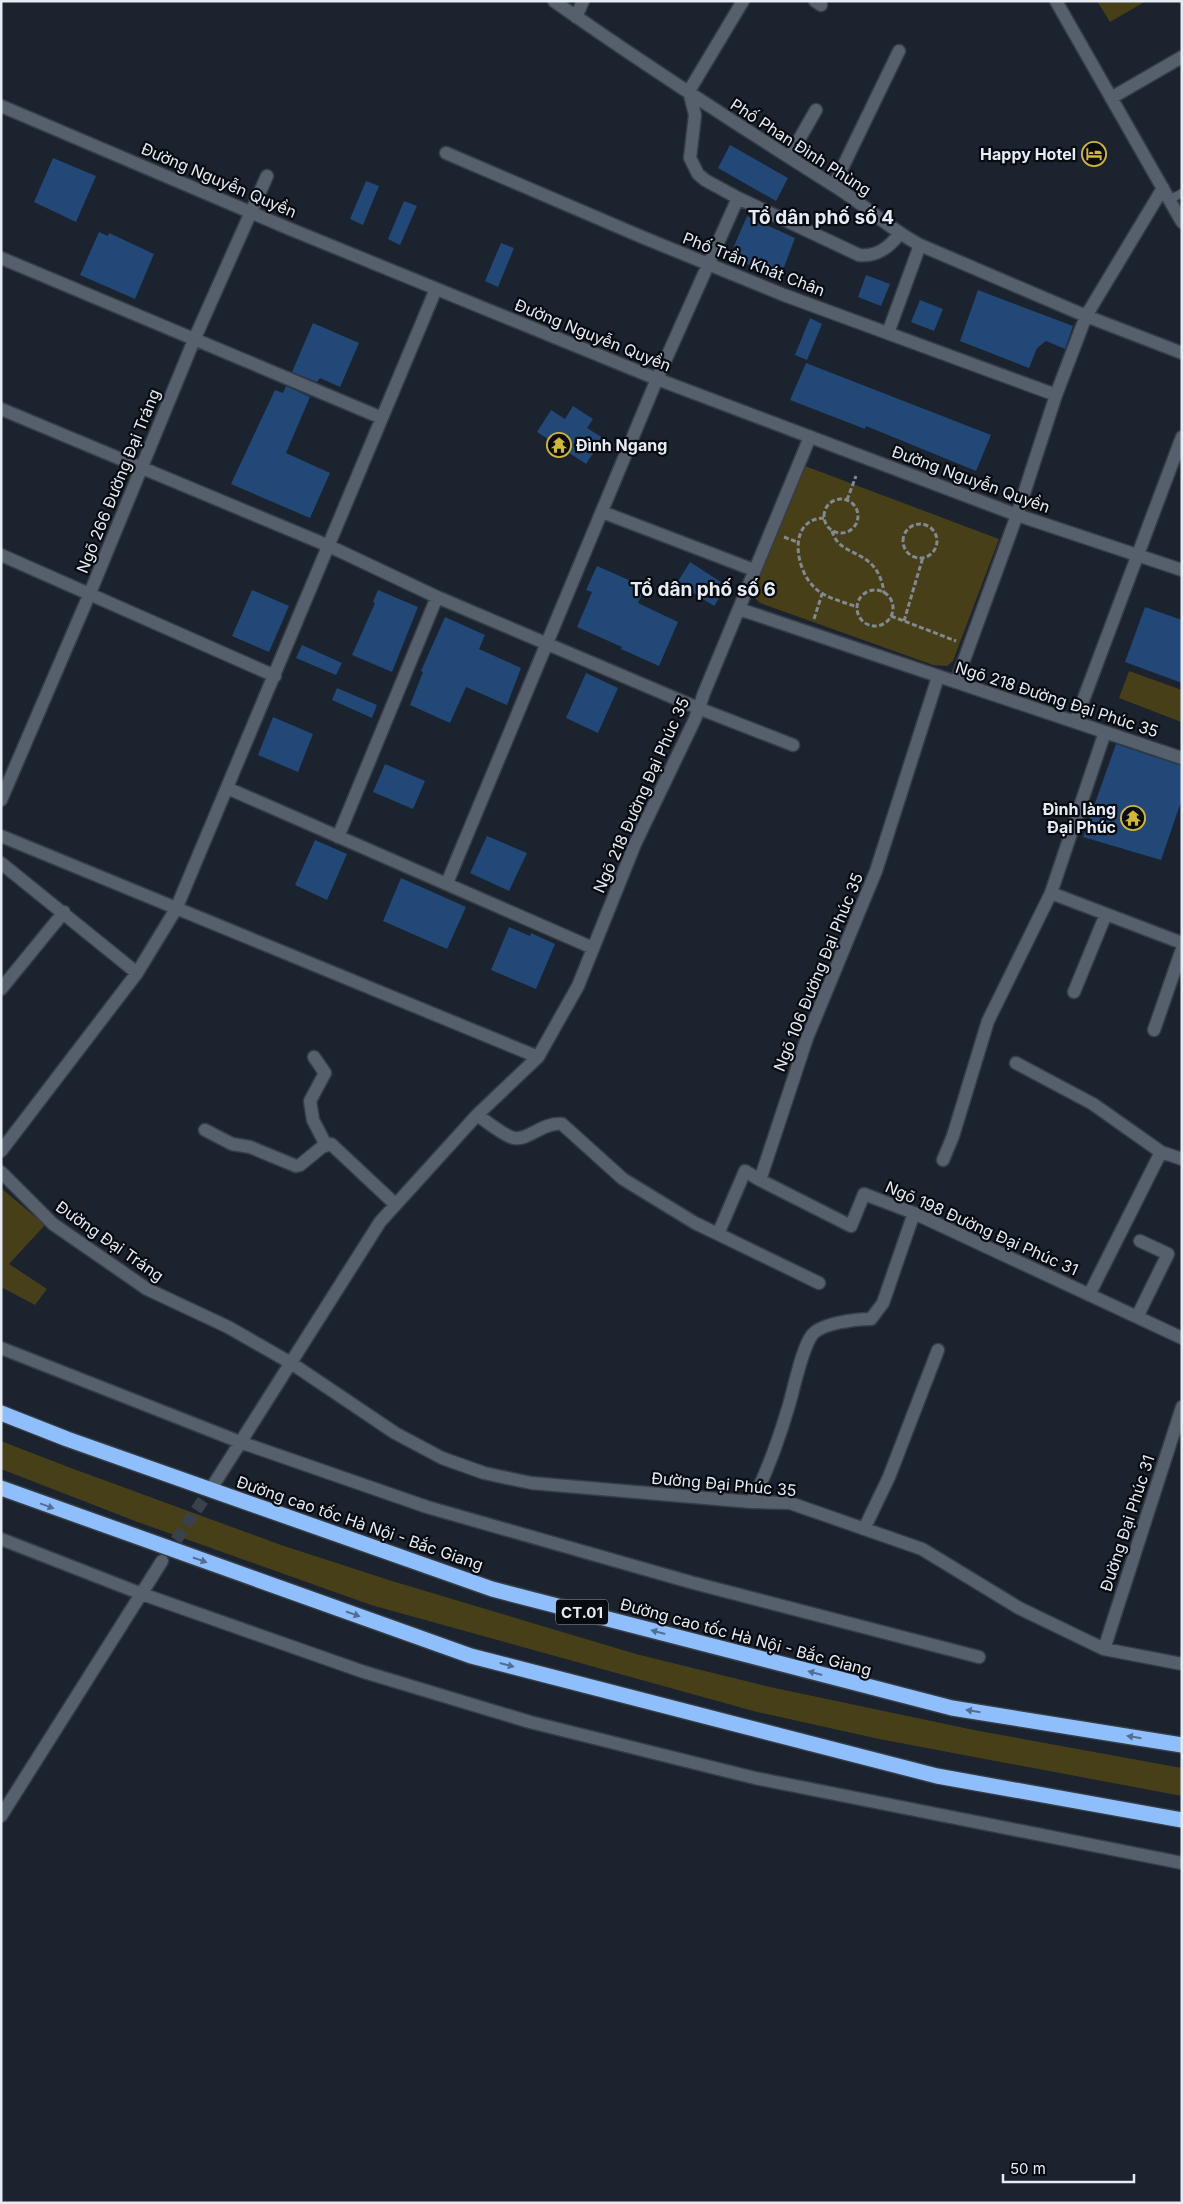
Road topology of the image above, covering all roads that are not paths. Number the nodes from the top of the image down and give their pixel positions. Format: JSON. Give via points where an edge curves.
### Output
{"nodes":[{"id":1,"x":554,"y":1,"type":"edge"},
{"id":2,"x":584,"y":1,"type":"edge"},
{"id":3,"x":743,"y":1,"type":"edge"},
{"id":4,"x":1056,"y":1,"type":"edge"},
{"id":5,"x":576,"y":17,"type":"junction"},
{"id":6,"x":899,"y":50,"type":"dead end"},
{"id":7,"x":1182,"y":57,"type":"edge"},
{"id":8,"x":689,"y":91,"type":"junction"},
{"id":9,"x":1112,"y":98,"type":"junction"},
{"id":10,"x":1,"y":106,"type":"edge"},
{"id":11,"x":816,"y":110,"type":"dead end"},
{"id":12,"x":446,"y":153,"type":"dead end"},
{"id":13,"x":789,"y":157,"type":"junction"},
{"id":14,"x":267,"y":176,"type":"dead end"},
{"id":15,"x":834,"y":185,"type":"junction"},
{"id":16,"x":1163,"y":188,"type":"junction"},
{"id":17,"x":1182,"y":193,"type":"edge"},
{"id":18,"x":738,"y":198,"type":"junction"},
{"id":19,"x":1169,"y":200,"type":"junction"},
{"id":20,"x":251,"y":212,"type":"junction"},
{"id":21,"x":1182,"y":222,"type":"edge"},
{"id":22,"x":899,"y":234,"type":"junction"},
{"id":23,"x":920,"y":245,"type":"junction"},
{"id":24,"x":1,"y":258,"type":"edge"},
{"id":25,"x":709,"y":264,"type":"junction"},
{"id":26,"x":436,"y":289,"type":"junction"},
{"id":27,"x":1086,"y":316,"type":"junction"},
{"id":28,"x":888,"y":333,"type":"junction"},
{"id":29,"x":194,"y":340,"type":"junction"},
{"id":30,"x":1182,"y":353,"type":"edge"},
{"id":31,"x":657,"y":379,"type":"junction"},
{"id":32,"x":1056,"y":395,"type":"junction"},
{"id":33,"x":1,"y":409,"type":"edge"},
{"id":34,"x":382,"y":418,"type":"junction"},
{"id":35,"x":810,"y":437,"type":"junction"},
{"id":36,"x":1182,"y":438,"type":"edge"},
{"id":37,"x":141,"y":470,"type":"junction"},
{"id":38,"x":602,"y":512,"type":"junction"},
{"id":39,"x":1017,"y":515,"type":"junction"},
{"id":40,"x":329,"y":546,"type":"junction"},
{"id":41,"x":1,"y":555,"type":"edge"},
{"id":42,"x":1138,"y":556,"type":"junction"},
{"id":43,"x":754,"y":570,"type":"junction"},
{"id":44,"x":1182,"y":570,"type":"edge"},
{"id":45,"x":90,"y":593,"type":"junction"},
{"id":46,"x":437,"y":597,"type":"junction"},
{"id":47,"x":739,"y":609,"type":"junction"},
{"id":48,"x":547,"y":642,"type":"junction"},
{"id":49,"x":275,"y":676,"type":"junction"},
{"id":50,"x":938,"y":677,"type":"junction"},
{"id":51,"x":956,"y":682,"type":"junction"},
{"id":52,"x":698,"y":708,"type":"junction"},
{"id":53,"x":1075,"y":722,"type":"junction"},
{"id":54,"x":1104,"y":732,"type":"junction"},
{"id":55,"x":793,"y":745,"type":"dead end"},
{"id":56,"x":1182,"y":758,"type":"edge"},
{"id":57,"x":227,"y":788,"type":"junction"},
{"id":58,"x":1,"y":800,"type":"edge"},
{"id":59,"x":1,"y":836,"type":"edge"},
{"id":60,"x":338,"y":837,"type":"junction"},
{"id":61,"x":1,"y":863,"type":"edge"},
{"id":62,"x":446,"y":883,"type":"junction"},
{"id":63,"x":1051,"y":893,"type":"junction"},
{"id":64,"x":176,"y":909,"type":"junction"},
{"id":65,"x":64,"y":912,"type":"junction"},
{"id":66,"x":1106,"y":914,"type":"junction"},
{"id":67,"x":1182,"y":943,"type":"edge"},
{"id":68,"x":593,"y":948,"type":"junction"},
{"id":69,"x":1182,"y":949,"type":"edge"},
{"id":70,"x":137,"y":973,"type":"junction"},
{"id":71,"x":1,"y":989,"type":"edge"},
{"id":72,"x":1074,"y":992,"type":"dead end"},
{"id":73,"x":1154,"y":1030,"type":"dead end"},
{"id":74,"x":314,"y":1057,"type":"dead end"},
{"id":75,"x":538,"y":1057,"type":"junction"},
{"id":76,"x":1016,"y":1062,"type":"dead end"},
{"id":77,"x":477,"y":1115,"type":"junction"},
{"id":78,"x":205,"y":1130,"type":"dead end"},
{"id":79,"x":326,"y":1145,"type":"junction"},
{"id":80,"x":1,"y":1151,"type":"edge"},
{"id":81,"x":1161,"y":1152,"type":"junction"},
{"id":82,"x":1182,"y":1159,"type":"edge"},
{"id":83,"x":943,"y":1160,"type":"dead end"},
{"id":84,"x":1,"y":1172,"type":"edge"},
{"id":85,"x":760,"y":1180,"type":"junction"},
{"id":86,"x":395,"y":1204,"type":"junction"},
{"id":87,"x":914,"y":1214,"type":"junction"},
{"id":88,"x":718,"y":1234,"type":"junction"},
{"id":89,"x":1140,"y":1241,"type":"dead end"},
{"id":90,"x":820,"y":1283,"type":"dead end"},
{"id":91,"x":1089,"y":1295,"type":"junction"},
{"id":92,"x":1137,"y":1317,"type":"junction"},
{"id":93,"x":1182,"y":1338,"type":"edge"},
{"id":94,"x":1,"y":1348,"type":"edge"},
{"id":95,"x":938,"y":1350,"type":"dead end"},
{"id":96,"x":291,"y":1363,"type":"junction"},
{"id":97,"x":1182,"y":1407,"type":"edge"},
{"id":98,"x":1,"y":1413,"type":"edge"},
{"id":99,"x":240,"y":1442,"type":"junction"},
{"id":100,"x":214,"y":1484,"type":"tunnel mouth"},
{"id":101,"x":1,"y":1488,"type":"edge"},
{"id":102,"x":752,"y":1502,"type":"junction"},
{"id":103,"x":864,"y":1529,"type":"junction"},
{"id":104,"x":1,"y":1539,"type":"edge"},
{"id":105,"x":162,"y":1561,"type":"tunnel mouth"},
{"id":106,"x":142,"y":1594,"type":"junction"},
{"id":107,"x":1104,"y":1649,"type":"junction"},
{"id":108,"x":979,"y":1657,"type":"dead end"},
{"id":109,"x":1182,"y":1664,"type":"edge"},
{"id":110,"x":1182,"y":1745,"type":"edge"},
{"id":111,"x":1,"y":1816,"type":"edge"},
{"id":112,"x":1182,"y":1820,"type":"edge"},
{"id":113,"x":1182,"y":1863,"type":"edge"}],
"edges":[{"from":1,"to":5,"type":"street","name":"Phố Phan Đình Phùng"},
{"from":2,"to":5,"type":"street"},
{"from":3,"to":8,"type":"street"},
{"from":4,"to":9,"type":"street"},
{"from":5,"to":8,"type":"street","name":"Phố Phan Đình Phùng"},
{"from":6,"to":15,"type":"street"},
{"from":7,"to":9,"type":"street"},
{"from":8,"to":13,"type":"street","name":"Phố Phan Đình Phùng"},
{"from":8,"to":18,"type":"street","via":[[695,115],[690,151],[693,166],[705,180]]},
{"from":9,"to":16,"type":"street"},
{"from":10,"to":20,"type":"street","name":"Đường Nguyễn Quyền"},
{"from":11,"to":13,"type":"street"},
{"from":12,"to":25,"type":"street","name":"Phố Trần Khát Chân"},
{"from":13,"to":15,"type":"street","name":"Phố Phan Đình Phùng"},
{"from":14,"to":20,"type":"street","name":"Ngõ 266 Đường Đại Tráng"},
{"from":15,"to":22,"type":"street","name":"Phố Phan Đình Phùng"},
{"from":16,"to":19,"type":"street"},
{"from":16,"to":27,"type":"street"},
{"from":17,"to":19,"type":"lane"},
{"from":18,"to":22,"type":"street","via":[[859,255],[879,252]]},
{"from":18,"to":25,"type":"street"},
{"from":19,"to":21,"type":"street"},
{"from":20,"to":26,"type":"street","name":"Đường Nguyễn Quyền"},
{"from":20,"to":29,"type":"street","name":"Ngõ 266 Đường Đại Tráng"},
{"from":22,"to":23,"type":"street","name":"Phố Phan Đình Phùng"},
{"from":23,"to":27,"type":"street","name":"Phố Phan Đình Phùng"},
{"from":23,"to":28,"type":"street"},
{"from":24,"to":29,"type":"street"},
{"from":25,"to":28,"type":"street","name":"Phố Trần Khát Chân"},
{"from":25,"to":31,"type":"street"},
{"from":26,"to":31,"type":"street","name":"Đường Nguyễn Quyền"},
{"from":26,"to":34,"type":"street"},
{"from":27,"to":30,"type":"street","name":"Phố Phan Đình Phùng"},
{"from":27,"to":32,"type":"street"},
{"from":28,"to":32,"type":"street","name":"Phố Trần Khát Chân"},
{"from":29,"to":34,"type":"street"},
{"from":29,"to":37,"type":"street","name":"Ngõ 266 Đường Đại Tráng"},
{"from":31,"to":35,"type":"street","name":"Đường Nguyễn Quyền"},
{"from":31,"to":38,"type":"street"},
{"from":32,"to":39,"type":"street"},
{"from":33,"to":37,"type":"street"},
{"from":34,"to":40,"type":"street"},
{"from":35,"to":39,"type":"street","name":"Đường Nguyễn Quyền"},
{"from":35,"to":43,"type":"street"},
{"from":36,"to":42,"type":"street"},
{"from":37,"to":40,"type":"street"},
{"from":37,"to":45,"type":"street","name":"Ngõ 266 Đường Đại Tráng"},
{"from":38,"to":43,"type":"street"},
{"from":38,"to":48,"type":"street"},
{"from":39,"to":42,"type":"street","name":"Đường Nguyễn Quyền"},
{"from":39,"to":51,"type":"street"},
{"from":40,"to":46,"type":"street"},
{"from":40,"to":49,"type":"street"},
{"from":41,"to":45,"type":"street"},
{"from":42,"to":44,"type":"street","name":"Đường Nguyễn Quyền"},
{"from":42,"to":53,"type":"street"},
{"from":43,"to":47,"type":"street"},
{"from":45,"to":49,"type":"street"},
{"from":45,"to":58,"type":"street","name":"Ngõ 266 Đường Đại Tráng"},
{"from":46,"to":48,"type":"street"},
{"from":46,"to":60,"type":"street"},
{"from":47,"to":50,"type":"street","name":"Ngõ 218 Đường Đại Phúc 35"},
{"from":47,"to":52,"type":"street","name":"Ngõ 218 Đường Đại Phúc 35"},
{"from":48,"to":52,"type":"street"},
{"from":48,"to":62,"type":"street"},
{"from":49,"to":57,"type":"street"},
{"from":50,"to":51,"type":"street","name":"Ngõ 218 Đường Đại Phúc 35"},
{"from":50,"to":85,"type":"street","name":"Ngõ 106 Đường Đại Phúc 35","via":[[876,872],[807,1038]]},
{"from":51,"to":53,"type":"street","name":"Ngõ 218 Đường Đại Phúc 35"},
{"from":52,"to":55,"type":"street"},
{"from":52,"to":68,"type":"street","name":"Ngõ 218 Đường Đại Phúc 35","via":[[635,844]]},
{"from":53,"to":54,"type":"street","name":"Ngõ 218 Đường Đại Phúc 35"},
{"from":54,"to":56,"type":"street","name":"Ngõ 218 Đường Đại Phúc 35"},
{"from":54,"to":63,"type":"street"},
{"from":57,"to":60,"type":"street"},
{"from":57,"to":64,"type":"street"},
{"from":59,"to":64,"type":"street"},
{"from":60,"to":62,"type":"street"},
{"from":61,"to":65,"type":"street"},
{"from":62,"to":68,"type":"street"},
{"from":63,"to":66,"type":"street"},
{"from":63,"to":83,"type":"street","via":[[988,1020]]},
{"from":64,"to":70,"type":"street"},
{"from":64,"to":75,"type":"street"},
{"from":65,"to":70,"type":"street"},
{"from":65,"to":71,"type":"street"},
{"from":66,"to":67,"type":"street"},
{"from":66,"to":72,"type":"street"},
{"from":68,"to":75,"type":"street","name":"Ngõ 218 Đường Đại Phúc 35","via":[[578,986]]},
{"from":69,"to":73,"type":"street"},
{"from":70,"to":80,"type":"street"},
{"from":74,"to":79,"type":"street","via":[[326,1073],[310,1101],[313,1120]]},
{"from":75,"to":77,"type":"street","name":"Ngõ 218 Đường Đại Phúc 35"},
{"from":76,"to":81,"type":"street","via":[[1093,1104]]},
{"from":77,"to":86,"type":"street","name":"Ngõ 218 Đường Đại Phúc 35"},
{"from":77,"to":88,"type":"street","via":[[513,1138],[522,1138],[553,1123],[562,1124],[623,1178]]},
{"from":78,"to":79,"type":"street","via":[[232,1144],[250,1147],[296,1166]]},
{"from":79,"to":86,"type":"street","via":[[334,1146]]},
{"from":81,"to":82,"type":"street"},
{"from":81,"to":91,"type":"street"},
{"from":84,"to":96,"type":"street","name":"Đường Đại Tráng","via":[[53,1224],[147,1290],[228,1327]]},
{"from":85,"to":87,"type":"street","name":"Ngõ 198 Đường Đại Phúc 31","via":[[851,1226],[864,1194]]},
{"from":85,"to":88,"type":"street","via":[[745,1171]]},
{"from":86,"to":96,"type":"street","name":"Ngõ 218 Đường Đại Phúc 35","via":[[380,1222]]},
{"from":87,"to":91,"type":"street","name":"Ngõ 198 Đường Đại Phúc 31"},
{"from":87,"to":102,"type":"street","via":[[882,1303],[870,1318],[853,1319],[812,1335],[779,1441]]},
{"from":88,"to":90,"type":"street"},
{"from":89,"to":92,"type":"street","via":[[1168,1254]]},
{"from":91,"to":92,"type":"street","name":"Ngõ 198 Đường Đại Phúc 31"},
{"from":92,"to":93,"type":"street","name":"Ngõ 198 Đường Đại Phúc 31"},
{"from":94,"to":99,"type":"street"},
{"from":95,"to":103,"type":"street","via":[[889,1477]]},
{"from":96,"to":99,"type":"street","name":"Ngõ 218 Đường Đại Phúc 35"},
{"from":96,"to":102,"type":"street","name":"Đường Đại Phúc 35","via":[[395,1433],[442,1458],[484,1473],[531,1483]]},
{"from":97,"to":107,"type":"street","name":"Đường Đại Phúc 31"},
{"from":110,"to":98,"type":"highway","name":"Đường cao tốc Hà Nội - Bắc Giang","number":"CT.01","one_way":true,"via":[[952,1708],[492,1588]]},
{"from":99,"to":100,"type":"street","name":"Ngõ 218 Đường Đại Phúc 35"},
{"from":99,"to":108,"type":"street","via":[[427,1508],[690,1582]]},
{"from":101,"to":112,"type":"highway","one_way":true,"via":[[471,1656],[938,1776]]},
{"from":102,"to":103,"type":"street","name":"Đường Đại Phúc 35","via":[[790,1503]]},
{"from":103,"to":107,"type":"street","name":"Đường Đại Phúc 35","via":[[922,1549],[1019,1608]]},
{"from":104,"to":106,"type":"street"},
{"from":105,"to":106,"type":"street"},
{"from":106,"to":111,"type":"street"},
{"from":106,"to":113,"type":"street","via":[[364,1672],[530,1722],[755,1778]]},
{"from":107,"to":109,"type":"street","name":"Đường Đại Phúc 35"}]}
